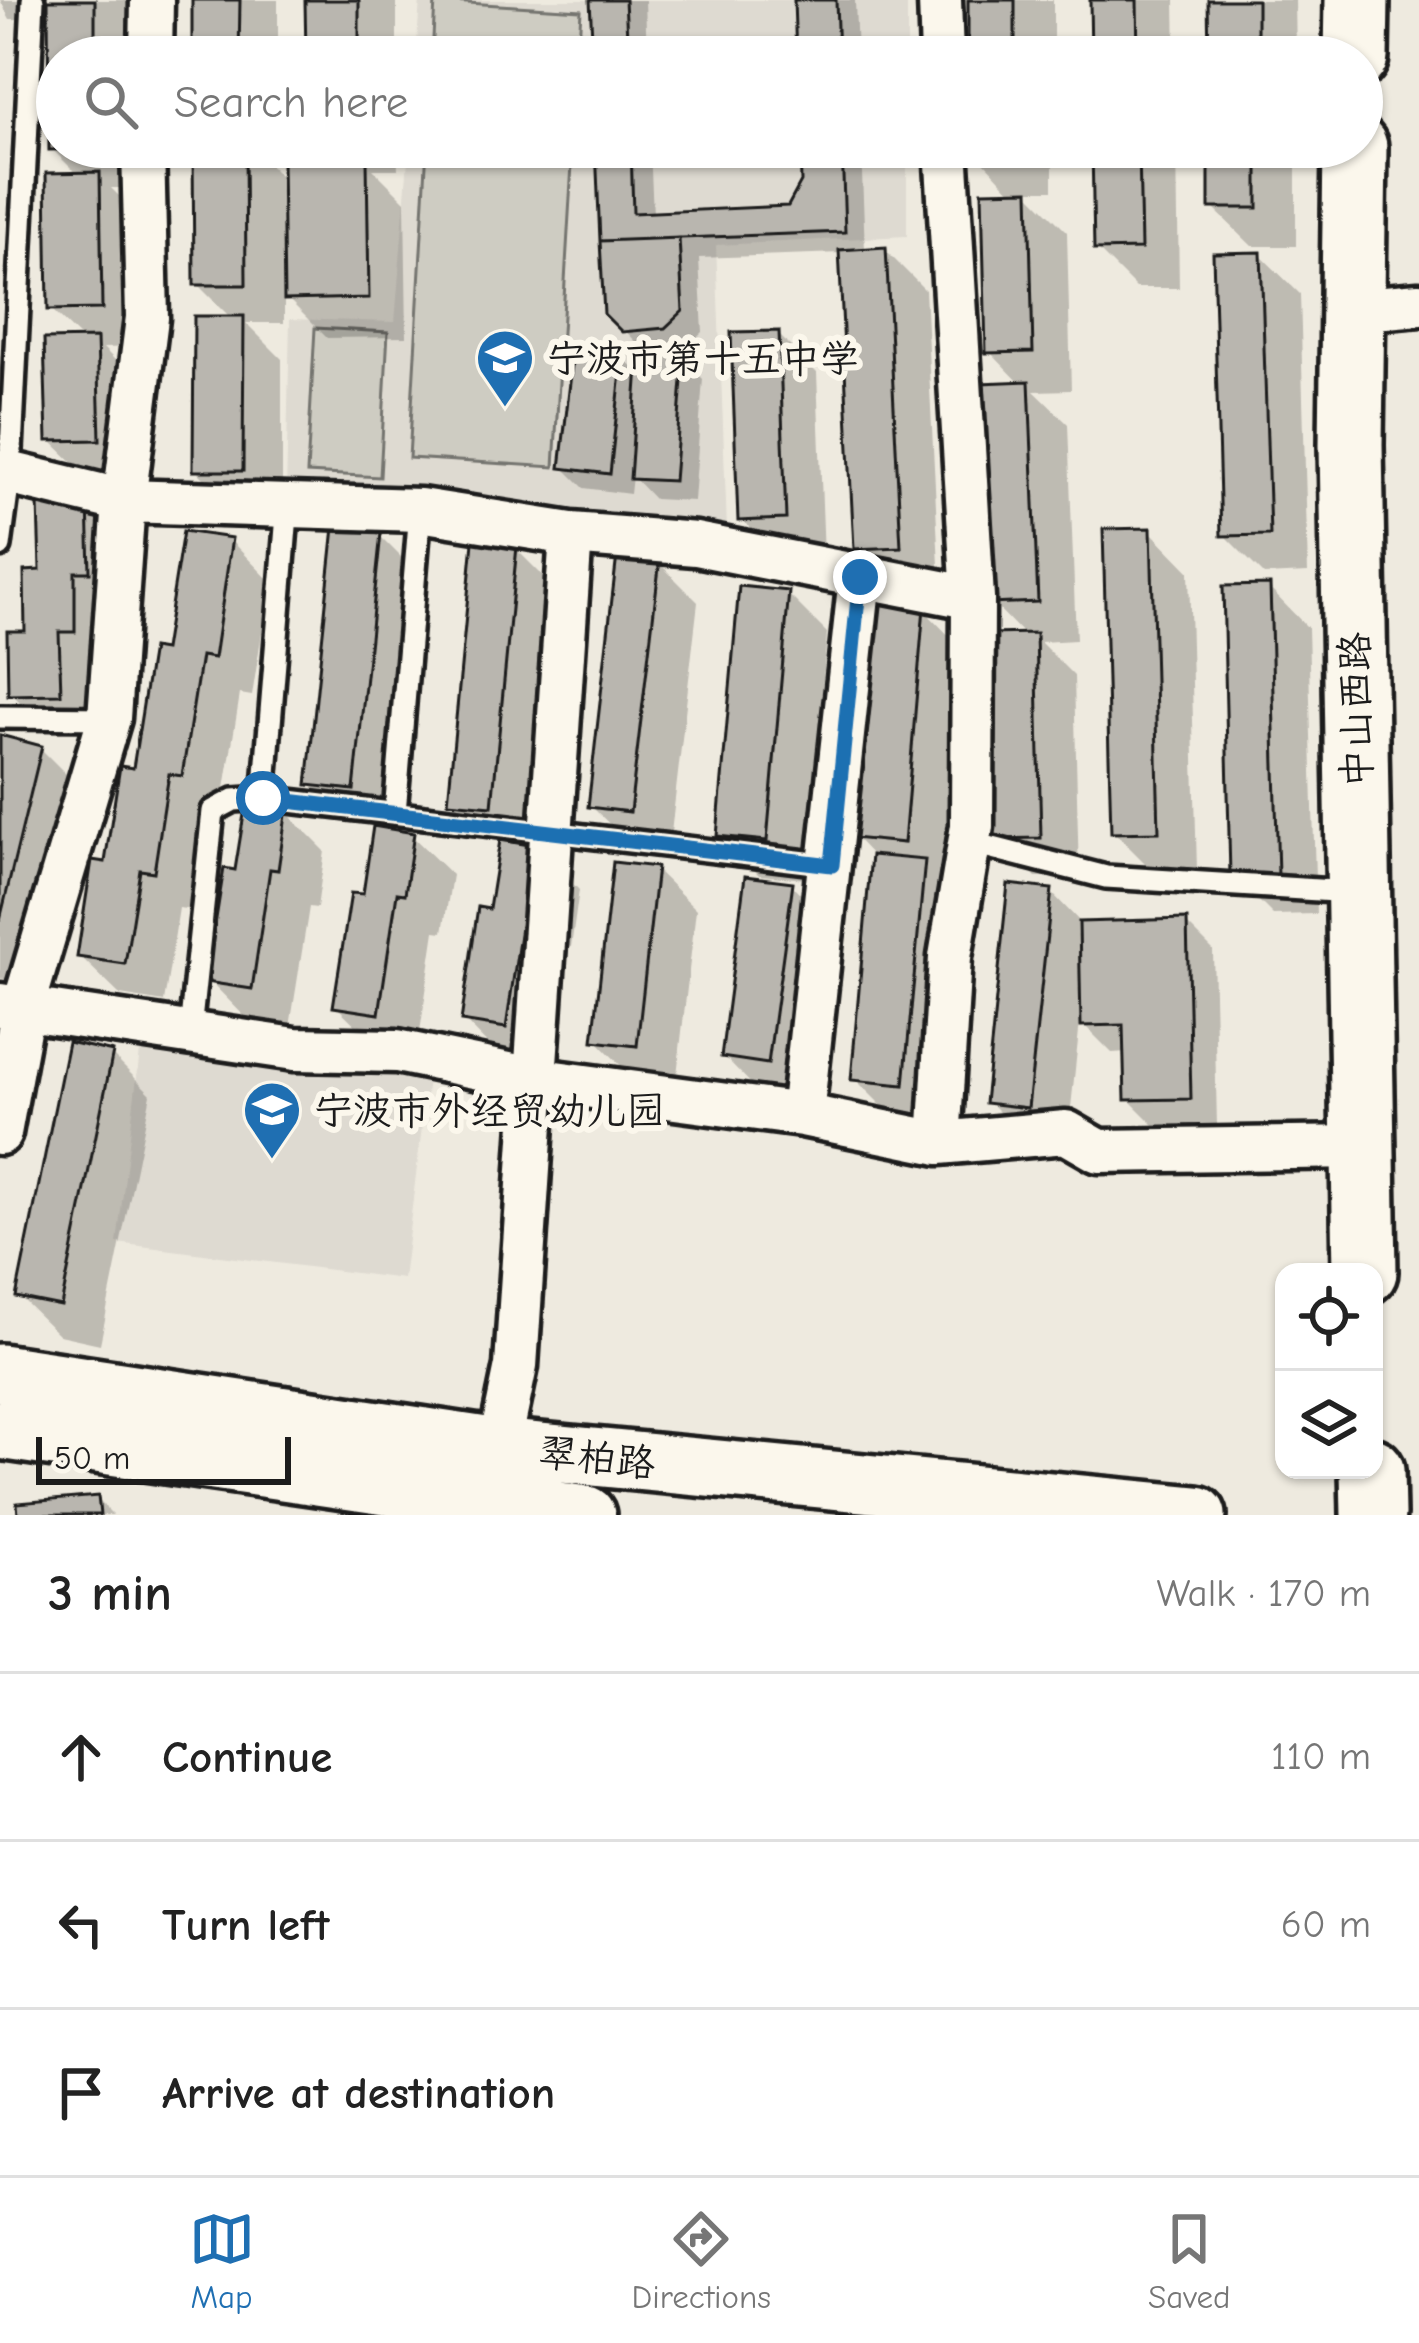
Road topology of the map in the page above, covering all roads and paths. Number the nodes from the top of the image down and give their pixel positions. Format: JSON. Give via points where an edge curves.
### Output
{"nodes":[{"id":1,"x":33,"y":0,"type":"edge"},
{"id":2,"x":152,"y":0,"type":"edge"},
{"id":3,"x":940,"y":0,"type":"edge"},
{"id":4,"x":1357,"y":0,"type":"edge"},
{"id":5,"x":151,"y":36,"type":"edge"},
{"id":6,"x":941,"y":36,"type":"edge"},
{"id":7,"x":1356,"y":36,"type":"edge"},
{"id":8,"x":143,"y":168,"type":"edge"},
{"id":9,"x":947,"y":168,"type":"edge"},
{"id":10,"x":1354,"y":168,"type":"edge"},
{"id":11,"x":1419,"y":304,"type":"edge"},
{"id":12,"x":1352,"y":310,"type":"junction"},
{"id":13,"x":5,"y":471,"type":"edge"},
{"id":14,"x":124,"y":501,"type":"junction"},
{"id":15,"x":288,"y":502,"type":"junction"},
{"id":16,"x":419,"y":510,"type":"junction"},
{"id":17,"x":571,"y":534,"type":"junction"},
{"id":18,"x":0,"y":547,"type":"edge"},
{"id":19,"x":860,"y":577,"type":"junction"},
{"id":20,"x":973,"y":598,"type":"junction"},
{"id":21,"x":0,"y":717,"type":"edge"},
{"id":22,"x":109,"y":718,"type":"junction"},
{"id":23,"x":263,"y":798,"type":"junction"},
{"id":24,"x":395,"y":813,"type":"junction"},
{"id":25,"x":550,"y":830,"type":"junction"},
{"id":26,"x":969,"y":842,"type":"junction"},
{"id":27,"x":832,"y":865,"type":"junction"},
{"id":28,"x":1358,"y":892,"type":"junction"},
{"id":29,"x":12,"y":1007,"type":"edge"},
{"id":30,"x":190,"y":1031,"type":"junction"},
{"id":31,"x":533,"y":1079,"type":"junction"},
{"id":32,"x":802,"y":1115,"type":"junction"},
{"id":33,"x":0,"y":1133,"type":"edge"},
{"id":34,"x":939,"y":1143,"type":"junction"},
{"id":35,"x":1361,"y":1147,"type":"junction"},
{"id":36,"x":1365,"y":1263,"type":"edge"},
{"id":37,"x":0,"y":1373,"type":"edge"},
{"id":38,"x":0,"y":1430,"type":"edge"},
{"id":39,"x":499,"y":1448,"type":"junction"},
{"id":40,"x":1372,"y":1479,"type":"edge"},
{"id":41,"x":586,"y":1515,"type":"edge"},
{"id":42,"x":1197,"y":1515,"type":"edge"},
{"id":43,"x":1373,"y":1515,"type":"edge"}],
"edges":[{"from":1,"to":13,"type":"lane"},
{"from":2,"to":5,"type":"street"},
{"from":3,"to":6,"type":"street"},
{"from":4,"to":7,"type":"main road"},
{"from":8,"to":14,"type":"street","via":[[147,318]]},
{"from":9,"to":20,"type":"street"},
{"from":10,"to":12,"type":"main road","name":"中山西路"},
{"from":11,"to":12,"type":"street"},
{"from":12,"to":28,"type":"main road","name":"中山西路"},
{"from":13,"to":14,"type":"street"},
{"from":13,"to":18,"type":"lane"},
{"from":14,"to":15,"type":"street"},
{"from":14,"to":22,"type":"street"},
{"from":15,"to":16,"type":"street"},
{"from":15,"to":23,"type":"lane"},
{"from":16,"to":17,"type":"street"},
{"from":16,"to":24,"type":"lane"},
{"from":17,"to":19,"type":"street","via":[[696,544]]},
{"from":17,"to":25,"type":"street"},
{"from":19,"to":20,"type":"street"},
{"from":19,"to":27,"type":"street"},
{"from":20,"to":26,"type":"street"},
{"from":21,"to":22,"type":"lane"},
{"from":22,"to":29,"type":"street"},
{"from":23,"to":24,"type":"lane"},
{"from":23,"to":30,"type":"lane","via":[[213,811]]},
{"from":24,"to":25,"type":"lane"},
{"from":25,"to":27,"type":"lane"},
{"from":25,"to":31,"type":"street"},
{"from":26,"to":28,"type":"lane","via":[[1106,877]]},
{"from":26,"to":34,"type":"street","via":[[950,957]]},
{"from":27,"to":32,"type":"street"},
{"from":28,"to":35,"type":"main road","name":"中山西路"},
{"from":29,"to":30,"type":"street"},
{"from":29,"to":33,"type":"street"},
{"from":30,"to":31,"type":"street","via":[[295,1049],[397,1052]]},
{"from":31,"to":32,"type":"street"},
{"from":31,"to":39,"type":"street","via":[[516,1366]]},
{"from":32,"to":34,"type":"street"},
{"from":34,"to":35,"type":"street","via":[[1066,1132],[1099,1151]]},
{"from":35,"to":36,"type":"main road","name":"中山西路"},
{"from":37,"to":39,"type":"main road","name":"翠柏路"},
{"from":38,"to":41,"type":"main road","name":"翠柏路"},
{"from":39,"to":42,"type":"main road","name":"翠柏路"},
{"from":40,"to":43,"type":"main road"}]}
